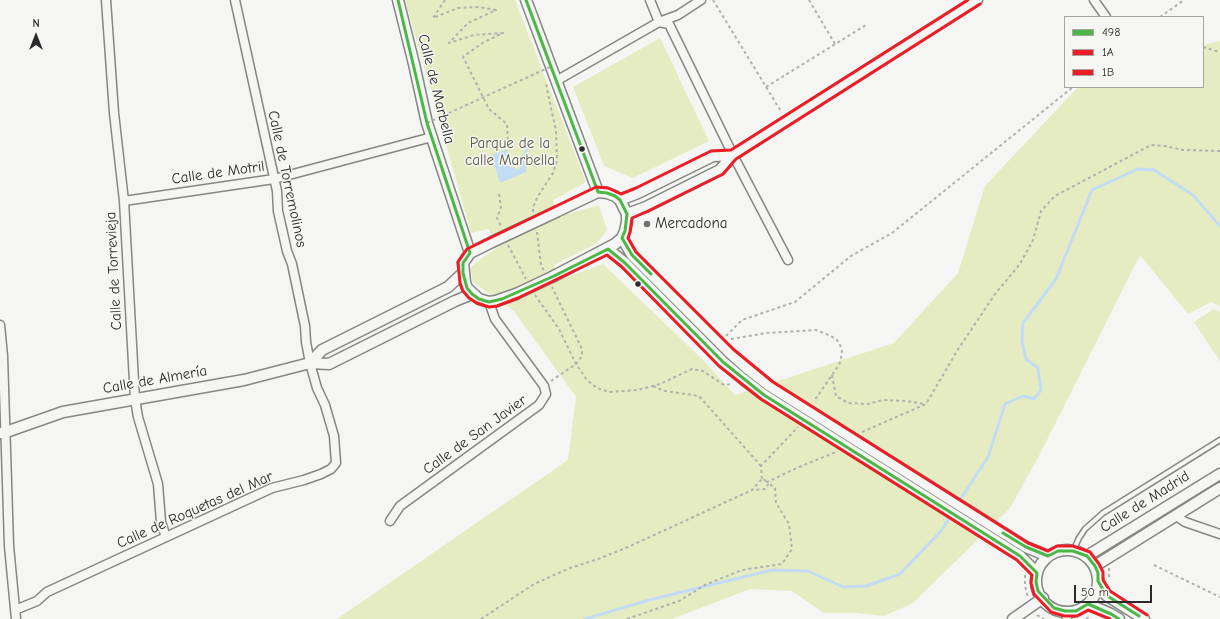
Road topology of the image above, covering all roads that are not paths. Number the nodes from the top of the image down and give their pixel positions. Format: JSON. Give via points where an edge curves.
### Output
{"nodes":[{"id":1,"x":106,"y":0,"type":"edge"},
{"id":2,"x":235,"y":0,"type":"edge"},
{"id":3,"x":398,"y":0,"type":"edge"},
{"id":4,"x":526,"y":0,"type":"edge"},
{"id":5,"x":650,"y":0,"type":"edge"},
{"id":6,"x":701,"y":0,"type":"edge"},
{"id":7,"x":977,"y":0,"type":"edge"},
{"id":8,"x":1094,"y":0,"type":"edge"},
{"id":9,"x":1105,"y":16,"type":"edge"},
{"id":10,"x":659,"y":22,"type":"junction"},
{"id":11,"x":556,"y":81,"type":"junction"},
{"id":12,"x":432,"y":137,"type":"junction"},
{"id":13,"x":733,"y":155,"type":"junction"},
{"id":14,"x":274,"y":179,"type":"junction"},
{"id":15,"x":598,"y":192,"type":"junction"},
{"id":16,"x":620,"y":200,"type":"junction"},
{"id":17,"x":124,"y":201,"type":"junction"},
{"id":18,"x":627,"y":214,"type":"junction"},
{"id":19,"x":622,"y":238,"type":"junction"},
{"id":20,"x":608,"y":249,"type":"junction"},
{"id":21,"x":470,"y":253,"type":"junction"},
{"id":22,"x":788,"y":260,"type":"dead end"},
{"id":23,"x":463,"y":273,"type":"junction"},
{"id":24,"x":472,"y":294,"type":"junction"},
{"id":25,"x":489,"y":302,"type":"junction"},
{"id":26,"x":0,"y":325,"type":"edge"},
{"id":27,"x":1,"y":356,"type":"edge"},
{"id":28,"x":310,"y":363,"type":"junction"},
{"id":29,"x":135,"y":399,"type":"junction"},
{"id":30,"x":2,"y":434,"type":"edge"},
{"id":31,"x":1220,"y":440,"type":"edge"},
{"id":32,"x":1220,"y":474,"type":"edge"},
{"id":33,"x":1220,"y":488,"type":"edge"},
{"id":34,"x":1176,"y":516,"type":"junction"},
{"id":35,"x":390,"y":521,"type":"dead end"},
{"id":36,"x":1220,"y":534,"type":"edge"},
{"id":37,"x":166,"y":537,"type":"junction"},
{"id":38,"x":9,"y":546,"type":"junction"},
{"id":39,"x":0,"y":550,"type":"edge"},
{"id":40,"x":1073,"y":551,"type":"junction"},
{"id":41,"x":1048,"y":556,"type":"junction"},
{"id":42,"x":1087,"y":556,"type":"junction"},
{"id":43,"x":1095,"y":566,"type":"junction"},
{"id":44,"x":1037,"y":573,"type":"junction"},
{"id":45,"x":1098,"y":581,"type":"junction"},
{"id":46,"x":1043,"y":598,"type":"junction"},
{"id":47,"x":1088,"y":604,"type":"junction"},
{"id":48,"x":16,"y":615,"type":"edge"},
{"id":49,"x":1066,"y":615,"type":"edge"},
{"id":50,"x":1013,"y":619,"type":"edge"},
{"id":51,"x":1119,"y":619,"type":"edge"},
{"id":52,"x":1144,"y":619,"type":"edge"}],
"edges":[{"from":1,"to":17,"type":"street","name":"Calle de Torrevieja","via":[[114,113]]},
{"from":2,"to":14,"type":"street","name":"Calle de Torremolinos"},
{"from":3,"to":12,"type":"street","name":"Calle de Marbella"},
{"from":4,"to":11,"type":"street"},
{"from":5,"to":10,"type":"street"},
{"from":6,"to":10,"type":"street","via":[[678,15]]},
{"from":7,"to":13,"type":"street"},
{"from":8,"to":9,"type":"street"},
{"from":10,"to":11,"type":"street"},
{"from":10,"to":13,"type":"street","via":[[669,24]]},
{"from":11,"to":15,"type":"street"},
{"from":12,"to":14,"type":"street","name":"Calle de Motril"},
{"from":12,"to":21,"type":"street","name":"Calle de Marbella"},
{"from":13,"to":16,"type":"street","via":[[713,156]]},
{"from":13,"to":18,"type":"street","via":[[720,170]]},
{"from":13,"to":22,"type":"street"},
{"from":14,"to":17,"type":"street","name":"Calle de Motril"},
{"from":14,"to":28,"type":"street","name":"Calle de Torremolinos","via":[[278,211],[286,251],[292,264]]},
{"from":15,"to":16,"type":"street","via":[[607,193]]},
{"from":15,"to":21,"type":"street","bridge":true},
{"from":16,"to":18,"type":"street"},
{"from":17,"to":29,"type":"street","name":"Calle de Torrevieja"},
{"from":18,"to":19,"type":"street"},
{"from":19,"to":20,"type":"street"},
{"from":19,"to":41,"type":"street","bridge":true,"via":[[632,255],[720,343],[770,386],[1026,547]]},
{"from":20,"to":25,"type":"street","bridge":true,"via":[[516,294]]},
{"from":20,"to":44,"type":"street","bridge":true,"via":[[740,381],[1020,556]]},
{"from":21,"to":23,"type":"street","via":[[463,263]]},
{"from":23,"to":24,"type":"street"},
{"from":23,"to":28,"type":"street","name":"Calle de Almería","via":[[448,287],[322,350]]},
{"from":24,"to":25,"type":"street"},
{"from":24,"to":28,"type":"street","name":"Calle de Almería","via":[[329,364]]},
{"from":25,"to":35,"type":"street","name":"Calle de San Javier","via":[[495,319],[544,386],[546,394],[539,405],[400,506]]},
{"from":26,"to":27,"type":"street"},
{"from":27,"to":30,"type":"street"},
{"from":28,"to":29,"type":"street","name":"Calle de Almería","via":[[244,380]]},
{"from":28,"to":37,"type":"street","name":"Calle de Roquetas del Mar","via":[[334,436],[336,463],[331,469],[304,480],[272,488]]},
{"from":29,"to":30,"type":"street","name":"Calle de Almería","via":[[63,412]]},
{"from":29,"to":37,"type":"street","name":"Calle de Torrevieja","via":[[158,484],[161,522]]},
{"from":30,"to":38,"type":"street"},
{"from":31,"to":40,"type":"lane","via":[[1103,513],[1085,529]]},
{"from":32,"to":42,"type":"street","name":"Calle de Madrid"},
{"from":33,"to":34,"type":"street","name":"Calle de Madrid"},
{"from":34,"to":36,"type":"street","via":[[1185,522]]},
{"from":34,"to":43,"type":"street","name":"Calle de Madrid"},
{"from":37,"to":48,"type":"street","name":"Calle de Roquetas del Mar","via":[[47,592]]},
{"from":38,"to":39,"type":"street"},
{"from":38,"to":48,"type":"street"},
{"from":40,"to":41,"type":"street","via":[[1058,551]]},
{"from":40,"to":42,"type":"street"},
{"from":41,"to":44,"type":"street"},
{"from":42,"to":43,"type":"street"},
{"from":43,"to":45,"type":"street"},
{"from":44,"to":46,"type":"street","via":[[1038,591]]},
{"from":45,"to":47,"type":"street","via":[[1097,590]]},
{"from":45,"to":52,"type":"street","via":[[1106,595]]},
{"from":46,"to":49,"type":"street"},
{"from":46,"to":50,"type":"street"},
{"from":47,"to":49,"type":"street"},
{"from":47,"to":51,"type":"street"}]}
